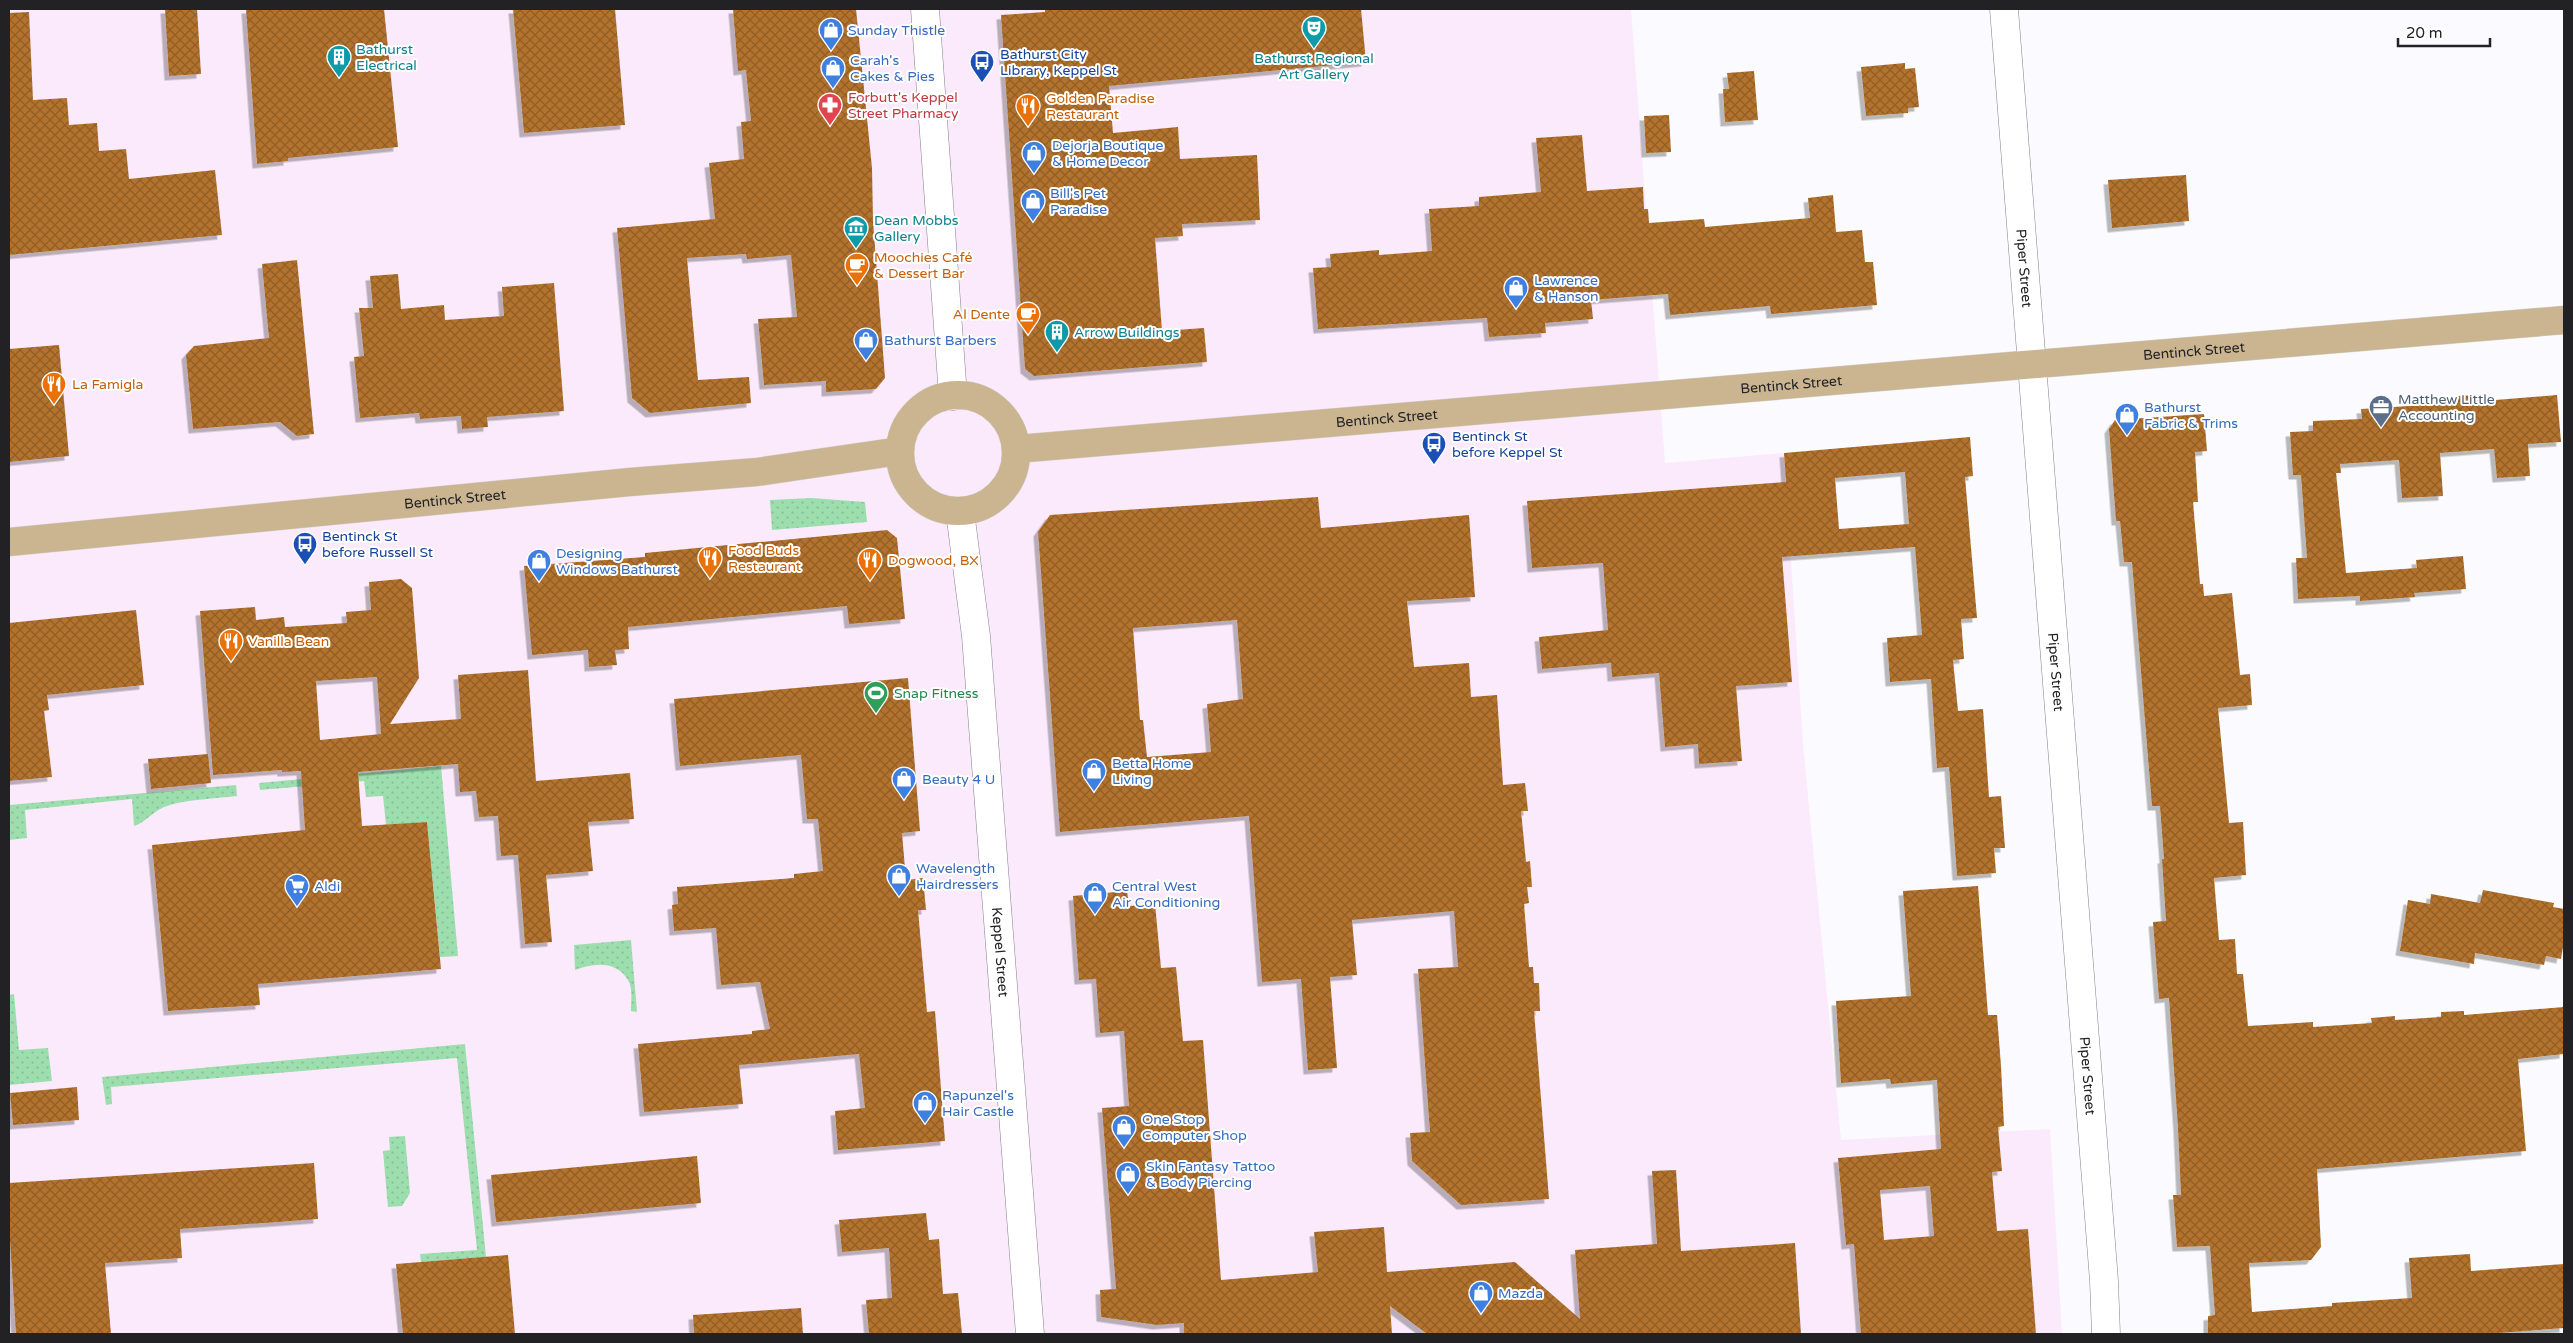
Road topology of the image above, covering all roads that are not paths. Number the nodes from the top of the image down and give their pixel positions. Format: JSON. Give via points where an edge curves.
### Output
{"nodes":[{"id":1,"x":925,"y":9,"type":"edge"},
{"id":2,"x":2004,"y":9,"type":"edge"},
{"id":3,"x":2564,"y":320,"type":"edge"},
{"id":4,"x":2032,"y":363,"type":"junction"},
{"id":5,"x":953,"y":396,"type":"junction"},
{"id":6,"x":1016,"y":450,"type":"junction"},
{"id":7,"x":900,"y":451,"type":"junction"},
{"id":8,"x":960,"y":512,"type":"junction"},
{"id":9,"x":9,"y":542,"type":"edge"},
{"id":10,"x":1030,"y":1334,"type":"edge"},
{"id":11,"x":2106,"y":1334,"type":"edge"}],
"edges":[{"from":1,"to":5,"type":"street"},
{"from":2,"to":4,"type":"street","name":"Piper Street"},
{"from":3,"to":4,"type":"main road","name":"Bentinck Street"},
{"from":4,"to":6,"type":"main road","name":"Bentinck Street"},
{"from":4,"to":11,"type":"street","name":"Piper Street"},
{"from":5,"to":6,"type":"main road","via":[[972,397],[989,404],[1003,416],[1012,432]]},
{"from":5,"to":7,"type":"main road","via":[[937,399],[922,407],[903,434]]},
{"from":6,"to":8,"type":"main road","via":[[1015,468],[995,499],[979,508]]},
{"from":7,"to":8,"type":"main road","via":[[902,470],[924,501],[941,509]]},
{"from":7,"to":9,"type":"main road","name":"Bentinck Street","via":[[757,472]]},
{"from":8,"to":10,"type":"street","name":"Keppel Street","via":[[976,636]]}]}
